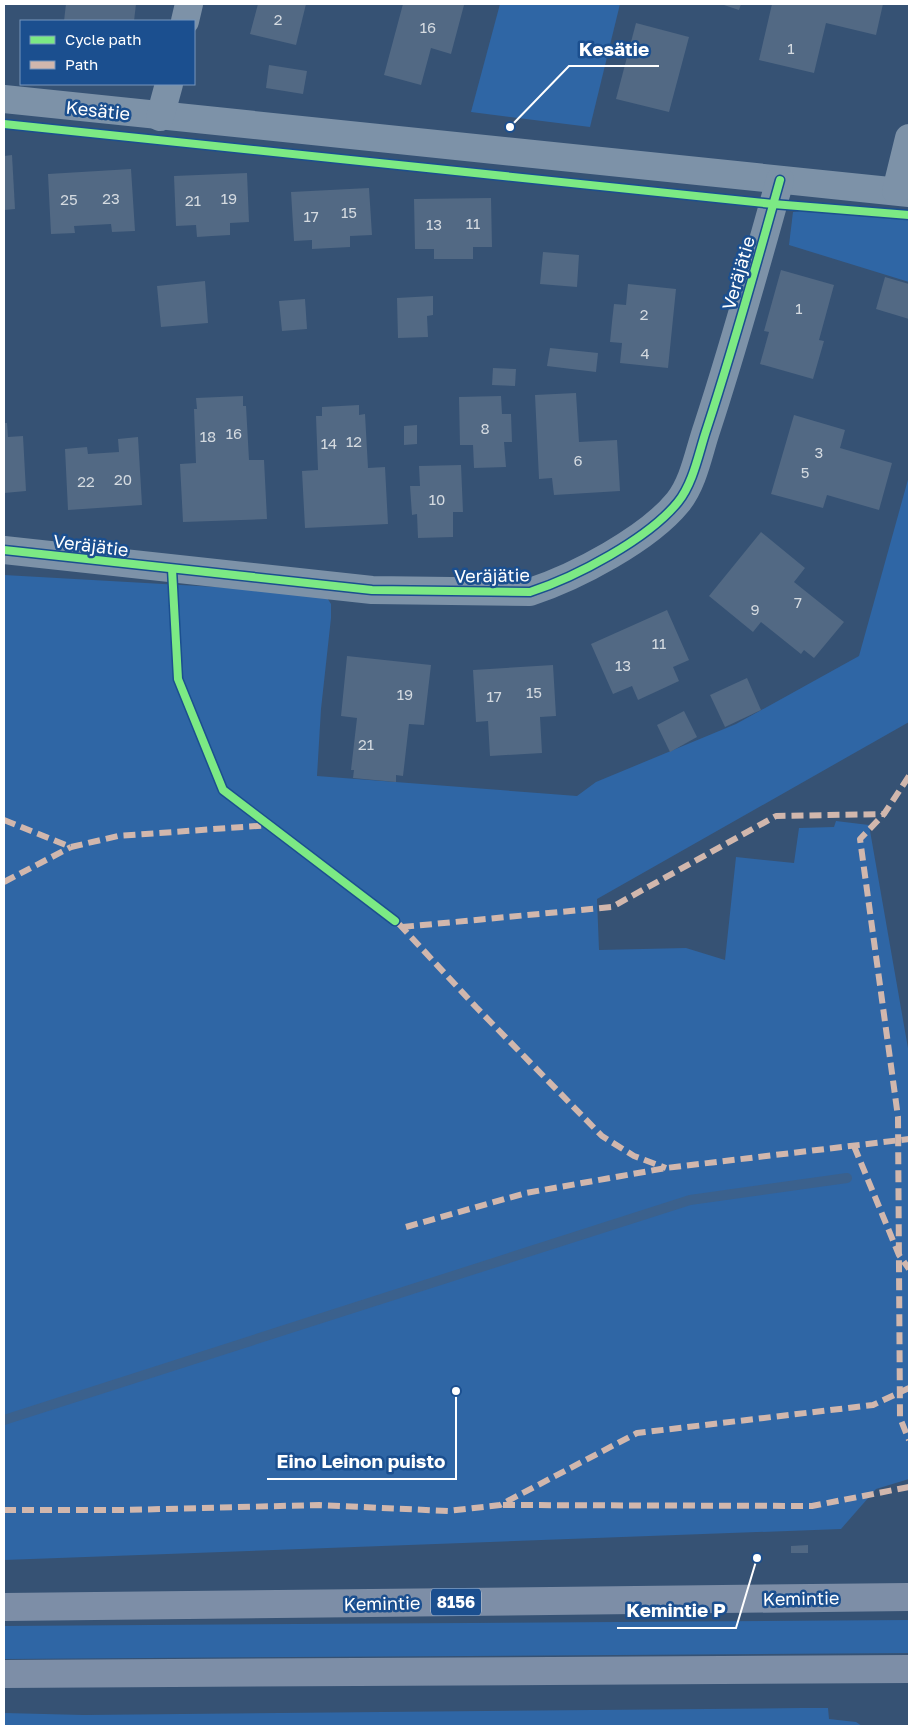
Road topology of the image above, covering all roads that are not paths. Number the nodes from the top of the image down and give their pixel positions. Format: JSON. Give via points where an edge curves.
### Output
{"nodes":[{"id":1,"x":189,"y":4,"type":"edge"},
{"id":2,"x":185,"y":20,"type":"edge"},
{"id":3,"x":169,"y":85,"type":"edge"},
{"id":4,"x":4,"y":100,"type":"edge"},
{"id":5,"x":160,"y":117,"type":"junction"},
{"id":6,"x":909,"y":138,"type":"edge"},
{"id":7,"x":780,"y":180,"type":"junction"},
{"id":8,"x":903,"y":192,"type":"edge"},
{"id":9,"x":4,"y":550,"type":"edge"},
{"id":10,"x":909,"y":1597,"type":"edge"},
{"id":11,"x":4,"y":1607,"type":"edge"},
{"id":12,"x":909,"y":1669,"type":"edge"},
{"id":13,"x":4,"y":1674,"type":"edge"}],
"edges":[{"from":1,"to":2,"type":"street"},
{"from":3,"to":5,"type":"street"},
{"from":4,"to":5,"type":"street","name":"Kesätie"},
{"from":5,"to":7,"type":"street","name":"Kesätie","via":[[549,154]]},
{"from":6,"to":8,"type":"street"},
{"from":7,"to":8,"type":"street","name":"Kesätie"},
{"from":7,"to":9,"type":"street","name":"Veräjätie","via":[[727,369],[679,501],[646,531],[609,556],[550,585],[530,592],[372,590]]},
{"from":10,"to":11,"type":"main road","name":"Kemintie","number":"8156"},
{"from":12,"to":13,"type":"main road"}]}
